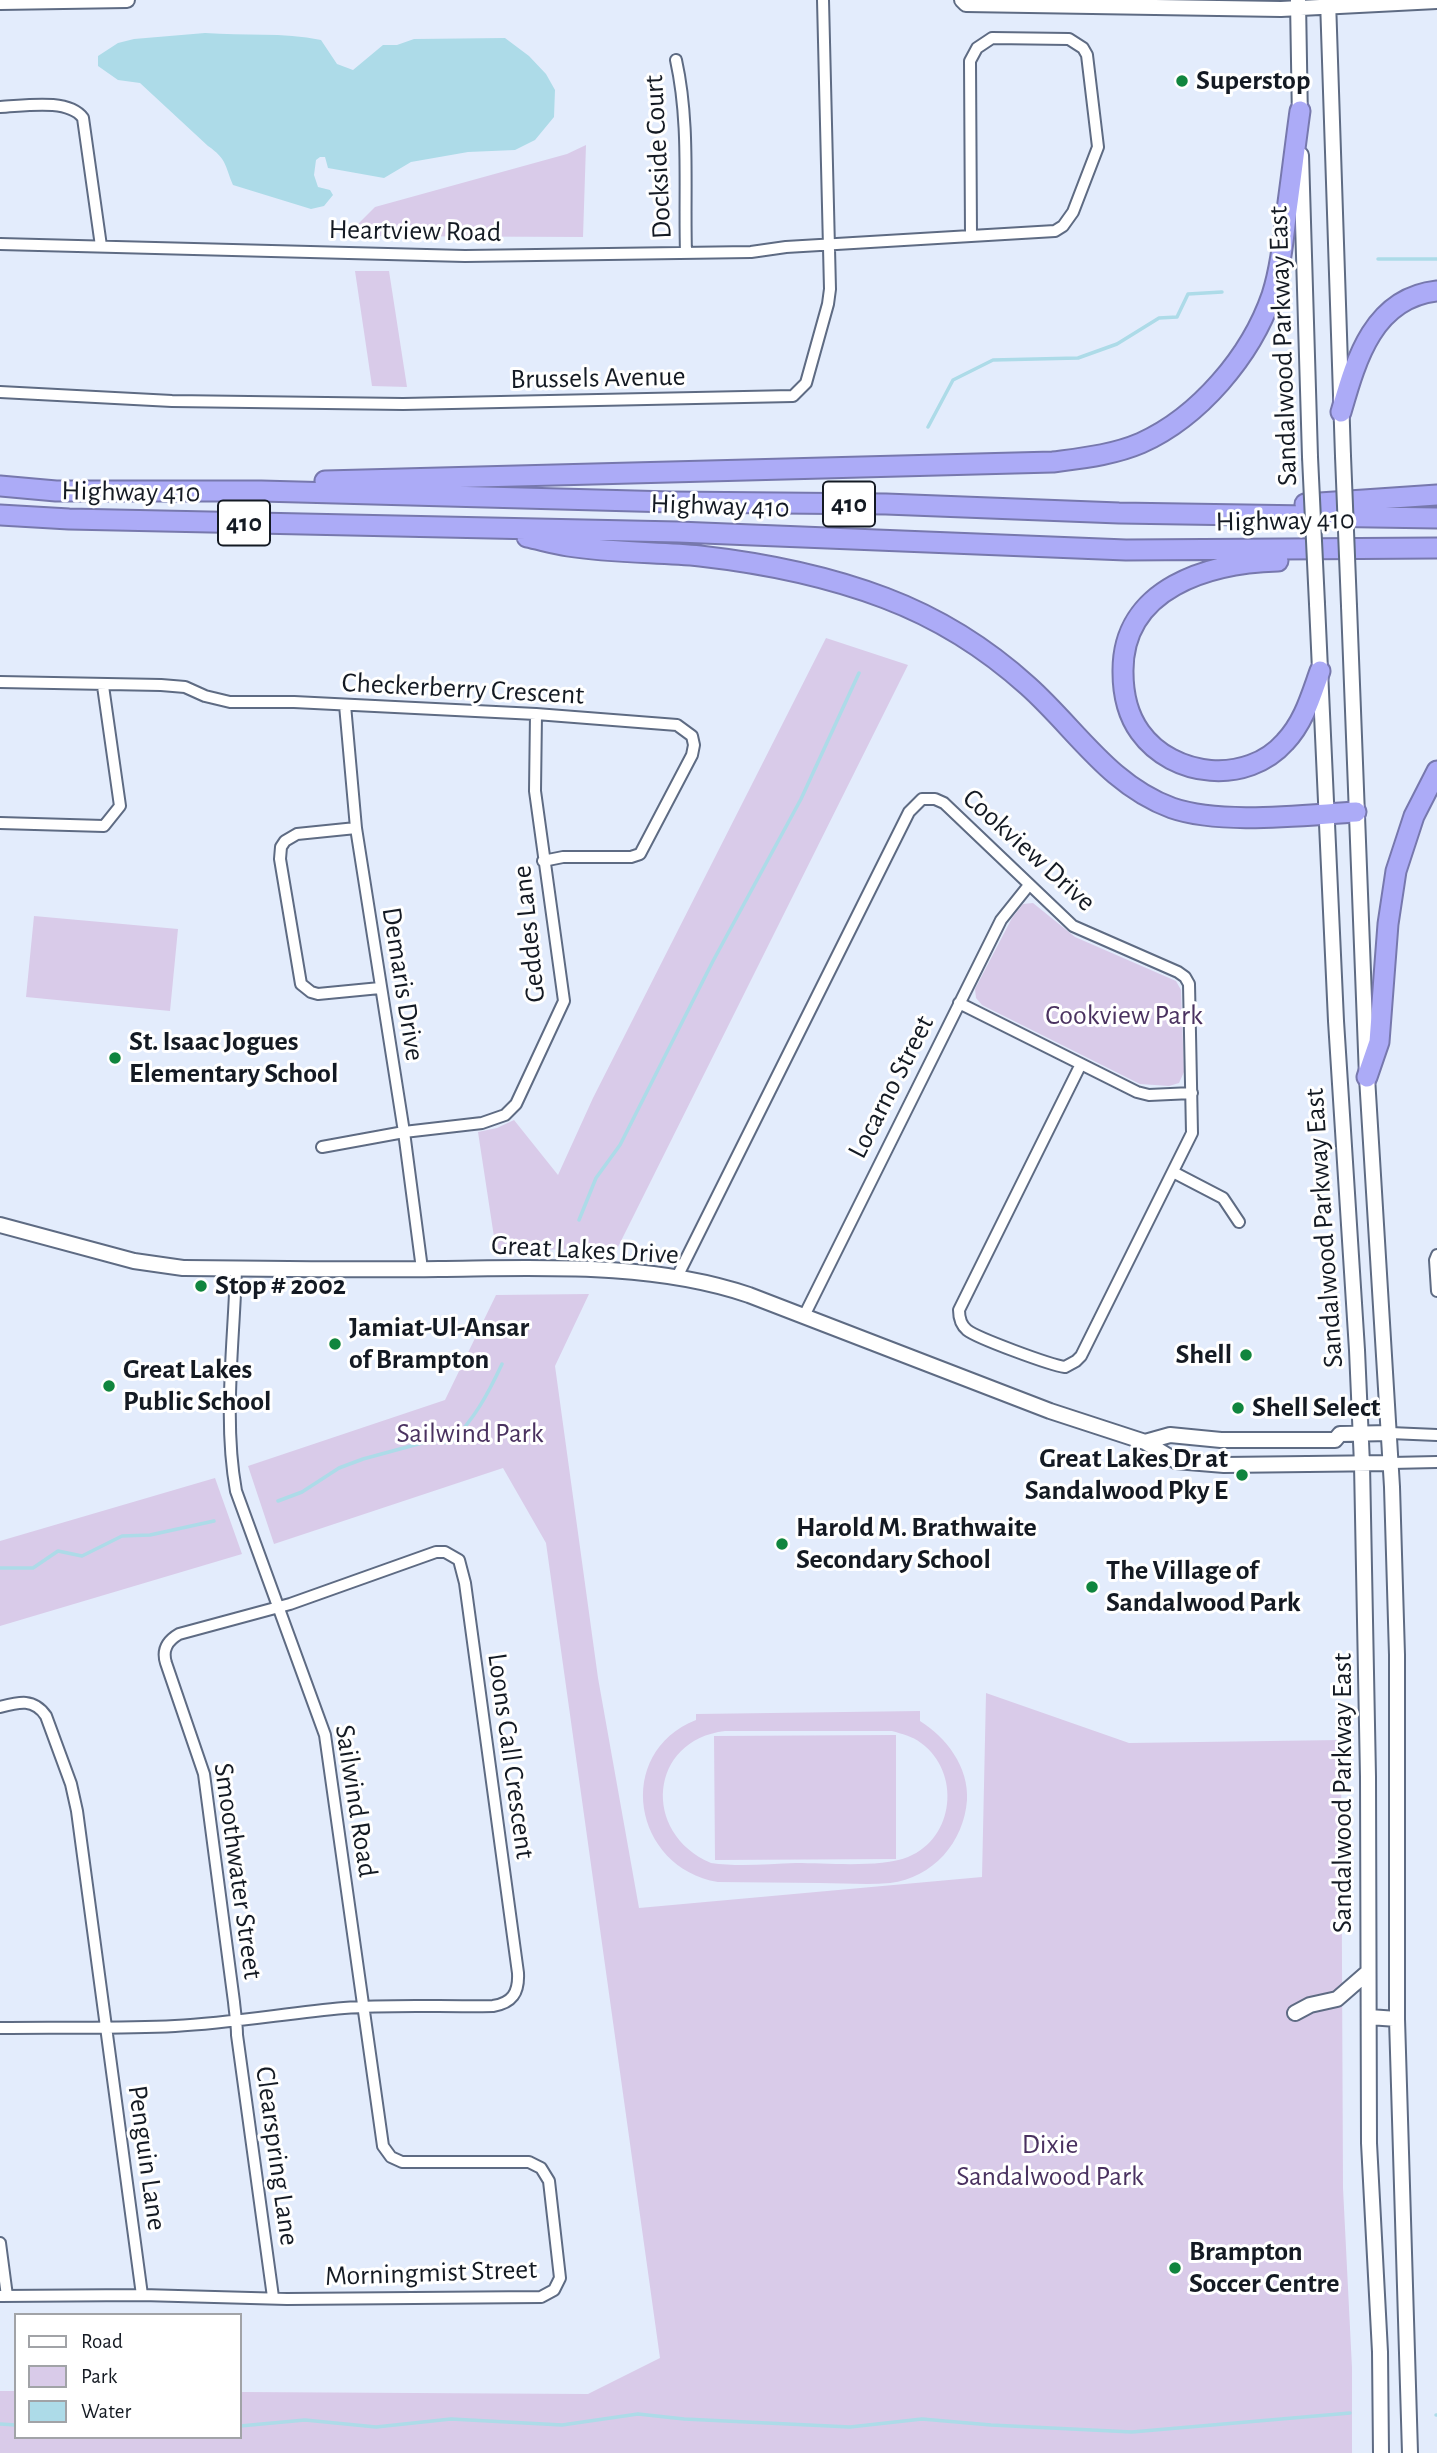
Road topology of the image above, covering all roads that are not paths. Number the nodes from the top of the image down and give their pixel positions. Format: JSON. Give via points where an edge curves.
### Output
{"nodes":[{"id":1,"x":127,"y":0,"type":"edge"},
{"id":2,"x":823,"y":0,"type":"edge"},
{"id":3,"x":962,"y":0,"type":"edge"},
{"id":4,"x":1437,"y":1,"type":"edge"},
{"id":5,"x":0,"y":2,"type":"edge"},
{"id":6,"x":1328,"y":3,"type":"edge"},
{"id":7,"x":1298,"y":4,"type":"edge"},
{"id":8,"x":676,"y":60,"type":"dead end"},
{"id":9,"x":0,"y":107,"type":"edge"},
{"id":10,"x":1300,"y":111,"type":"junction"},
{"id":11,"x":971,"y":236,"type":"junction"},
{"id":12,"x":0,"y":244,"type":"edge"},
{"id":13,"x":829,"y":244,"type":"junction"},
{"id":14,"x":101,"y":246,"type":"junction"},
{"id":15,"x":686,"y":253,"type":"junction"},
{"id":16,"x":1437,"y":291,"type":"edge"},
{"id":17,"x":0,"y":393,"type":"edge"},
{"id":18,"x":1341,"y":412,"type":"junction"},
{"id":19,"x":0,"y":486,"type":"edge"},
{"id":20,"x":261,"y":491,"type":"junction"},
{"id":21,"x":1437,"y":495,"type":"edge"},
{"id":22,"x":1275,"y":514,"type":"junction"},
{"id":23,"x":0,"y":515,"type":"edge"},
{"id":24,"x":1437,"y":518,"type":"edge"},
{"id":25,"x":489,"y":528,"type":"junction"},
{"id":26,"x":1409,"y":548,"type":"junction"},
{"id":27,"x":1437,"y":548,"type":"edge"},
{"id":28,"x":1320,"y":671,"type":"junction"},
{"id":29,"x":0,"y":682,"type":"edge"},
{"id":30,"x":103,"y":686,"type":"junction"},
{"id":31,"x":345,"y":705,"type":"junction"},
{"id":32,"x":536,"y":714,"type":"junction"},
{"id":33,"x":1437,"y":771,"type":"edge"},
{"id":34,"x":1356,"y":812,"type":"junction"},
{"id":35,"x":1328,"y":814,"type":"junction"},
{"id":36,"x":0,"y":823,"type":"edge"},
{"id":37,"x":356,"y":828,"type":"junction"},
{"id":38,"x":544,"y":861,"type":"junction"},
{"id":39,"x":1029,"y":885,"type":"junction"},
{"id":40,"x":380,"y":988,"type":"junction"},
{"id":41,"x":959,"y":1003,"type":"junction"},
{"id":42,"x":1081,"y":1064,"type":"junction"},
{"id":43,"x":1367,"y":1077,"type":"junction"},
{"id":44,"x":1192,"y":1093,"type":"junction"},
{"id":45,"x":404,"y":1132,"type":"junction"},
{"id":46,"x":322,"y":1147,"type":"dead end"},
{"id":47,"x":1173,"y":1172,"type":"junction"},
{"id":48,"x":1239,"y":1222,"type":"dead end"},
{"id":49,"x":0,"y":1225,"type":"edge"},
{"id":50,"x":1437,"y":1255,"type":"edge"},
{"id":51,"x":236,"y":1269,"type":"junction"},
{"id":52,"x":422,"y":1269,"type":"junction"},
{"id":53,"x":677,"y":1277,"type":"junction"},
{"id":54,"x":1437,"y":1291,"type":"edge"},
{"id":55,"x":804,"y":1316,"type":"junction"},
{"id":56,"x":1361,"y":1433,"type":"junction"},
{"id":57,"x":1390,"y":1433,"type":"junction"},
{"id":58,"x":1437,"y":1435,"type":"edge"},
{"id":59,"x":1145,"y":1442,"type":"junction"},
{"id":60,"x":1437,"y":1462,"type":"edge"},
{"id":61,"x":1391,"y":1463,"type":"junction"},
{"id":62,"x":1362,"y":1464,"type":"junction"},
{"id":63,"x":280,"y":1607,"type":"junction"},
{"id":64,"x":0,"y":1707,"type":"edge"},
{"id":65,"x":1368,"y":1972,"type":"junction"},
{"id":66,"x":364,"y":2007,"type":"junction"},
{"id":67,"x":1295,"y":2013,"type":"dead end"},
{"id":68,"x":1369,"y":2017,"type":"junction"},
{"id":69,"x":1397,"y":2019,"type":"junction"},
{"id":70,"x":236,"y":2020,"type":"junction"},
{"id":71,"x":106,"y":2027,"type":"junction"},
{"id":72,"x":0,"y":2028,"type":"edge"},
{"id":73,"x":0,"y":2243,"type":"edge"},
{"id":74,"x":142,"y":2295,"type":"junction"},
{"id":75,"x":4,"y":2296,"type":"edge"},
{"id":76,"x":273,"y":2297,"type":"junction"},
{"id":77,"x":1381,"y":2453,"type":"edge"},
{"id":78,"x":1410,"y":2453,"type":"edge"}],
"edges":[{"from":1,"to":5,"type":"main road"},
{"from":2,"to":13,"type":"street","name":"Brussels Avenue"},
{"from":3,"to":7,"type":"main road","via":[[966,4]]},
{"from":4,"to":6,"type":"main road"},
{"from":6,"to":7,"type":"main road"},
{"from":6,"to":18,"type":"main road","name":"Sandalwood Parkway East"},
{"from":7,"to":10,"type":"main road","name":"Sandalwood Parkway East"},
{"from":8,"to":15,"type":"street","name":"Dockside Court","via":[[684,128]]},
{"from":9,"to":14,"type":"street","via":[[73,107],[83,118]]},
{"from":10,"to":20,"type":"highway","via":[[1280,260],[1262,319],[1231,368],[1195,408],[1156,435],[1121,450],[1053,462],[316,481]]},
{"from":10,"to":28,"type":"main road","name":"Sandalwood Parkway East","bridge":true},
{"from":11,"to":11,"type":"street","name":"Heartview Road","via":[[1055,231],[1073,212],[1098,146],[1089,64],[1077,42],[992,38],[973,52]]},
{"from":11,"to":13,"type":"street","name":"Heartview Road"},
{"from":12,"to":14,"type":"street","name":"Heartview Road"},
{"from":13,"to":15,"type":"street","name":"Heartview Road"},
{"from":13,"to":17,"type":"street","name":"Brussels Avenue","via":[[828,303],[806,383],[786,398],[391,404]]},
{"from":14,"to":15,"type":"street","name":"Heartview Road","via":[[465,256]]},
{"from":16,"to":18,"type":"highway","via":[[1406,302],[1376,326],[1356,362]]},
{"from":18,"to":34,"type":"main road","name":"Sandalwood Parkway East","bridge":true},
{"from":19,"to":20,"type":"highway","name":"Highway 410","number":"410","via":[[56,491]]},
{"from":20,"to":22,"type":"highway","name":"Highway 410","number":"410"},
{"from":21,"to":22,"type":"highway","via":[[1300,504]]},
{"from":22,"to":24,"type":"highway","name":"Highway 410","number":"410"},
{"from":23,"to":25,"type":"highway","name":"Highway 410","number":"410"},
{"from":25,"to":26,"type":"highway","name":"Highway 410","number":"410","via":[[1126,550]]},
{"from":25,"to":35,"type":"highway","via":[[569,546],[701,556],[849,585],[887,598],[988,652],[1030,687],[1108,769],[1137,791],[1172,808],[1206,815]]},
{"from":26,"to":27,"type":"highway","name":"Highway 410","number":"410"},
{"from":26,"to":28,"type":"highway","via":[[1381,558],[1235,564],[1183,580],[1149,604],[1134,625],[1124,654],[1123,688],[1132,718],[1152,745],[1175,761],[1224,771],[1253,764],[1285,743],[1305,714]]},
{"from":28,"to":35,"type":"main road","name":"Sandalwood Parkway East"},
{"from":29,"to":30,"type":"street","name":"Checkerberry Crescent"},
{"from":30,"to":31,"type":"street","name":"Checkerberry Crescent","via":[[185,687],[230,702]]},
{"from":30,"to":36,"type":"street","via":[[120,806],[104,826]]},
{"from":31,"to":32,"type":"street","name":"Checkerberry Crescent"},
{"from":31,"to":37,"type":"street","name":"Demaris Drive"},
{"from":32,"to":38,"type":"street","name":"Geddes Lane","via":[[535,791]]},
{"from":32,"to":38,"type":"street","name":"Checkerberry Crescent","via":[[677,725],[692,736],[694,745],[640,854]]},
{"from":33,"to":43,"type":"highway","via":[[1414,816],[1396,871],[1379,1042]]},
{"from":34,"to":35,"type":"highway"},
{"from":34,"to":43,"type":"main road","name":"Sandalwood Parkway East"},
{"from":35,"to":56,"type":"main road","name":"Sandalwood Parkway East"},
{"from":37,"to":40,"type":"street","name":"Demaris Drive"},
{"from":37,"to":40,"type":"street","via":[[298,834],[285,841],[279,852],[301,984],[318,995]]},
{"from":38,"to":45,"type":"street","name":"Geddes Lane","via":[[565,1001],[516,1104],[493,1121]]},
{"from":39,"to":41,"type":"street","name":"Locarno Street","via":[[1001,920]]},
{"from":39,"to":44,"type":"street","name":"Cookview Drive","via":[[1073,926],[1185,977],[1189,985]]},
{"from":39,"to":53,"type":"street","name":"Cookview Drive","via":[[944,803],[922,799],[911,808]]},
{"from":40,"to":45,"type":"street","name":"Demaris Drive"},
{"from":41,"to":42,"type":"street"},
{"from":41,"to":55,"type":"street","name":"Locarno Street"},
{"from":42,"to":44,"type":"street","via":[[1137,1092]]},
{"from":42,"to":47,"type":"street","name":"Cookview Drive","via":[[961,1303],[959,1317],[966,1329],[1058,1366],[1076,1361]]},
{"from":43,"to":57,"type":"main road","name":"Sandalwood Parkway East"},
{"from":44,"to":47,"type":"street","name":"Cookview Drive","via":[[1192,1132]]},
{"from":45,"to":46,"type":"street","name":"Geddes Lane"},
{"from":45,"to":52,"type":"street","name":"Demaris Drive"},
{"from":47,"to":48,"type":"street","via":[[1223,1198]]},
{"from":49,"to":51,"type":"main road","name":"Great Lakes Drive","via":[[134,1261]]},
{"from":50,"to":54,"type":"street"},
{"from":51,"to":52,"type":"main road","name":"Great Lakes Drive"},
{"from":51,"to":63,"type":"street","name":"Sailwind Road","via":[[232,1467],[236,1491]]},
{"from":52,"to":53,"type":"main road","name":"Great Lakes Drive"},
{"from":53,"to":55,"type":"main road","name":"Great Lakes Drive","via":[[737,1290]]},
{"from":55,"to":59,"type":"main road","name":"Great Lakes Drive"},
{"from":56,"to":57,"type":"main road","name":"Great Lakes Drive"},
{"from":56,"to":59,"type":"main road","name":"Great Lakes Drive","via":[[1340,1434],[1335,1440],[1170,1435]]},
{"from":56,"to":62,"type":"main road","name":"Sandalwood Parkway East"},
{"from":57,"to":58,"type":"street"},
{"from":57,"to":61,"type":"main road","name":"Sandalwood Parkway East"},
{"from":59,"to":62,"type":"main road","name":"Great Lakes Drive","via":[[1176,1461]]},
{"from":60,"to":61,"type":"street"},
{"from":61,"to":62,"type":"main road","name":"Great Lakes Drive"},
{"from":61,"to":69,"type":"main road","name":"Sandalwood Parkway East","via":[[1397,1655]]},
{"from":62,"to":65,"type":"main road","name":"Sandalwood Parkway East"},
{"from":63,"to":66,"type":"street","name":"Sailwind Road","via":[[326,1735]]},
{"from":63,"to":66,"type":"street","name":"Loons Call Crescent","via":[[436,1552],[453,1555],[463,1569],[518,1986],[506,2003],[493,2006]]},
{"from":63,"to":70,"type":"street","name":"Smoothwater Street","via":[[179,1634],[164,1651],[204,1774]]},
{"from":64,"to":71,"type":"street","name":"Penguin Lane","via":[[27,1702],[41,1708],[71,1783]]},
{"from":65,"to":67,"type":"main road","via":[[1337,1999]]},
{"from":65,"to":68,"type":"main road","name":"Sandalwood Parkway East"},
{"from":66,"to":70,"type":"street","name":"Loons Call Crescent"},
{"from":66,"to":76,"type":"street","name":"Morningmist Street","via":[[386,2153],[402,2162],[536,2164],[549,2181],[558,2284],[541,2297]]},
{"from":68,"to":69,"type":"main road"},
{"from":68,"to":77,"type":"main road","name":"Sandalwood Parkway East"},
{"from":69,"to":78,"type":"main road","name":"Sandalwood Parkway East"},
{"from":70,"to":71,"type":"street","name":"Loons Call Crescent"},
{"from":70,"to":76,"type":"street","name":"Clearspring Lane"},
{"from":71,"to":72,"type":"street","name":"Loons Call Crescent"},
{"from":71,"to":74,"type":"street","name":"Penguin Lane"},
{"from":73,"to":75,"type":"street"},
{"from":74,"to":75,"type":"street","name":"Morningmist Street"},
{"from":74,"to":76,"type":"street","name":"Morningmist Street"}]}
